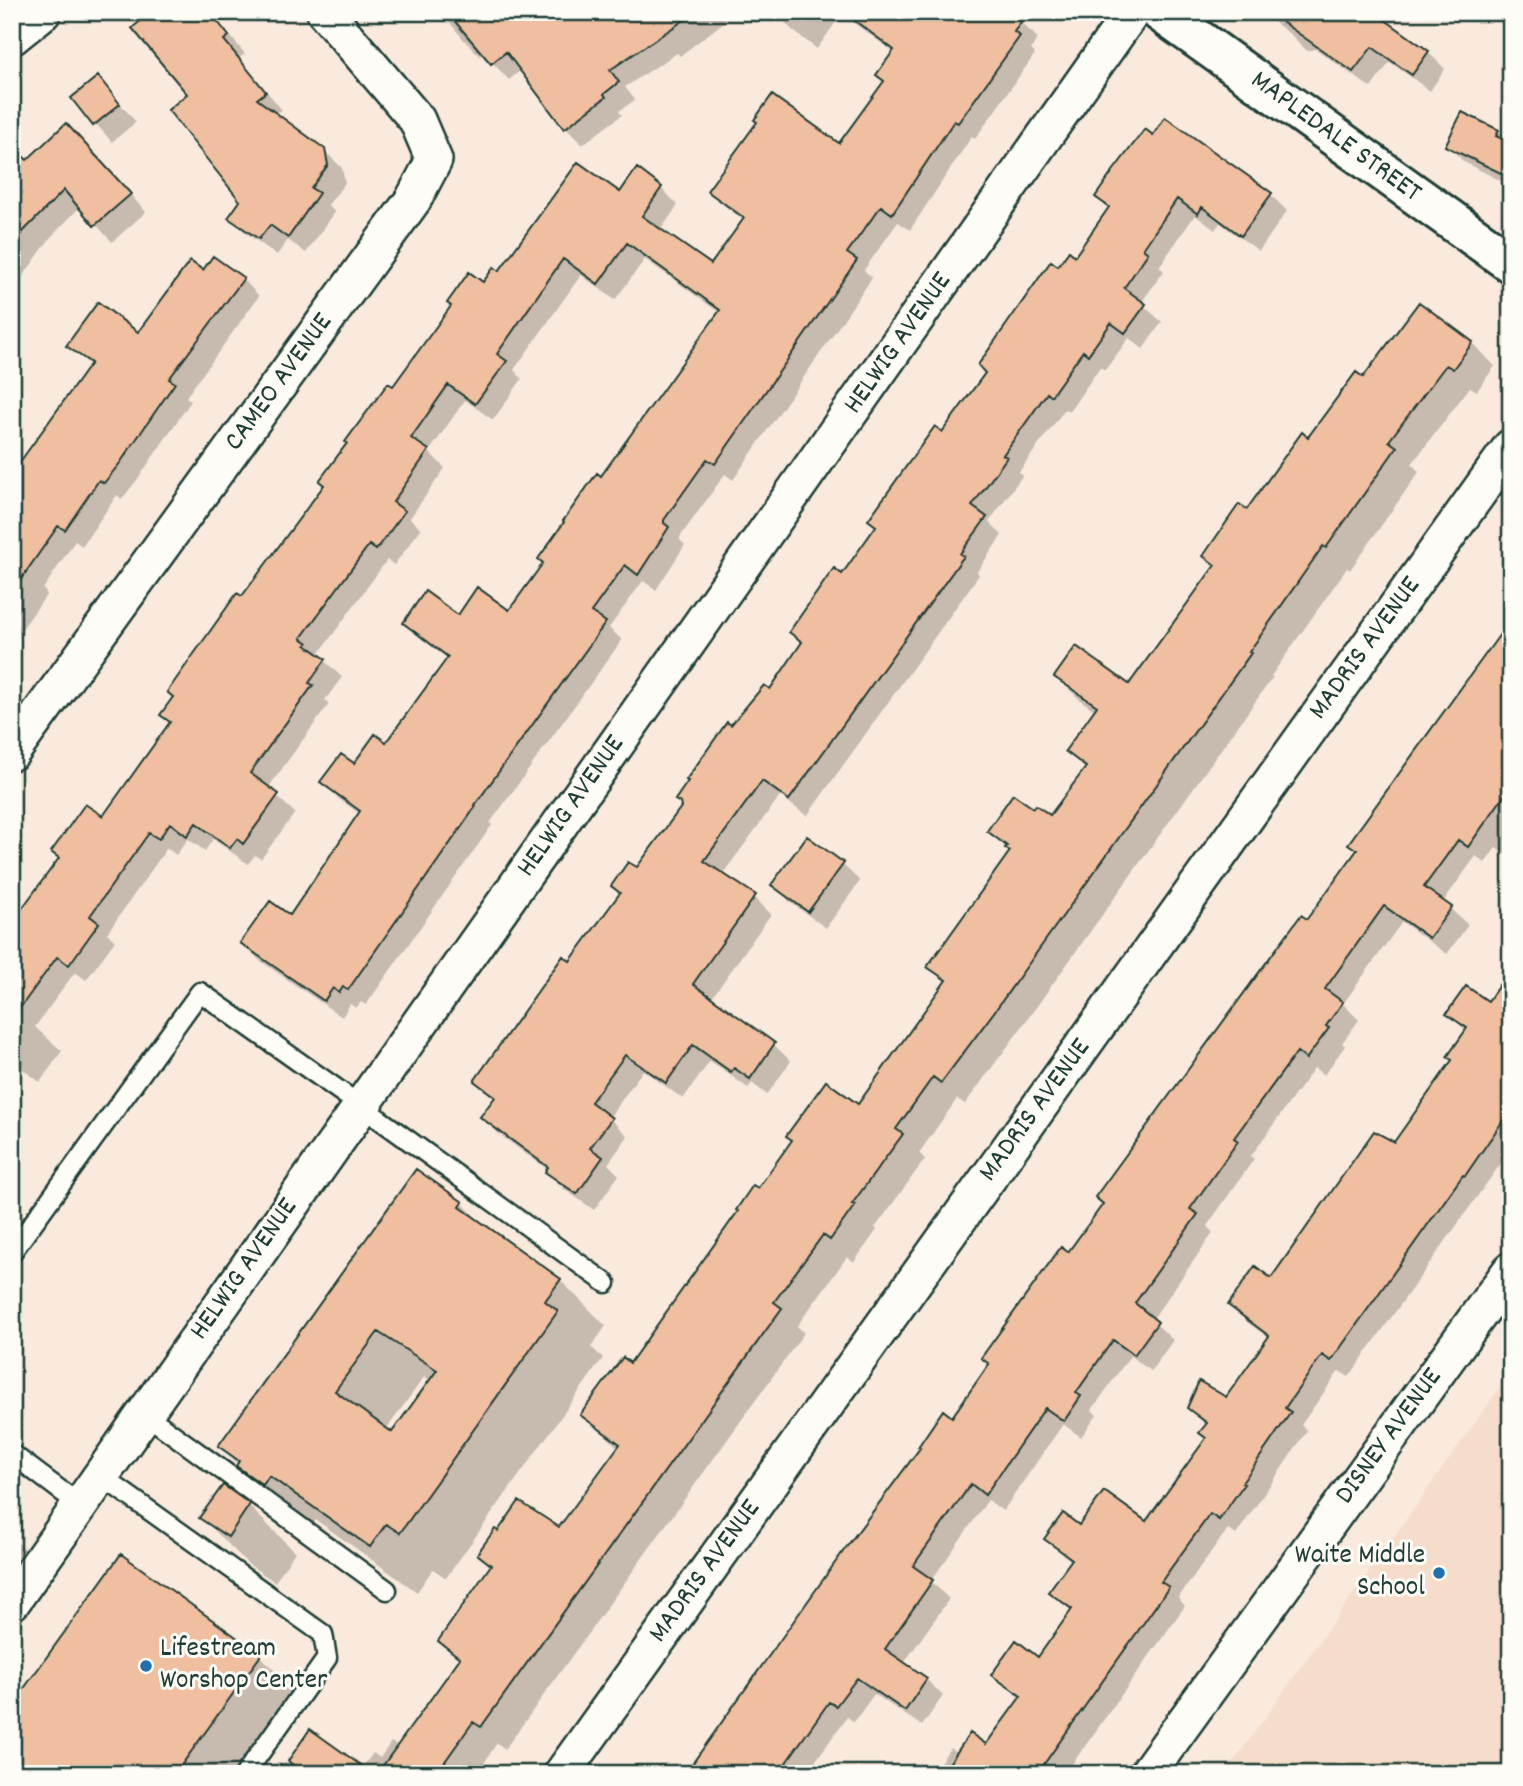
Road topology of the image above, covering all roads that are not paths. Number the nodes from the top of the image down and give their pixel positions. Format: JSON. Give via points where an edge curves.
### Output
{"nodes":[{"id":1,"x":43,"y":12,"type":"edge"},
{"id":2,"x":325,"y":12,"type":"edge"},
{"id":3,"x":1132,"y":12,"type":"edge"},
{"id":4,"x":1160,"y":12,"type":"edge"},
{"id":5,"x":12,"y":37,"type":"edge"},
{"id":6,"x":1511,"y":263,"type":"edge"},
{"id":7,"x":1511,"y":447,"type":"edge"},
{"id":8,"x":12,"y":752,"type":"edge"},
{"id":9,"x":361,"y":1106,"type":"junction"},
{"id":10,"x":12,"y":1252,"type":"edge"},
{"id":11,"x":1511,"y":1270,"type":"edge"},
{"id":12,"x":606,"y":1283,"type":"dead end"},
{"id":13,"x":145,"y":1414,"type":"junction"},
{"id":14,"x":12,"y":1454,"type":"edge"},
{"id":15,"x":101,"y":1476,"type":"junction"},
{"id":16,"x":80,"y":1505,"type":"junction"},
{"id":17,"x":387,"y":1590,"type":"dead end"},
{"id":18,"x":12,"y":1602,"type":"edge"},
{"id":19,"x":1149,"y":1773,"type":"edge"},
{"id":20,"x":245,"y":1774,"type":"edge"},
{"id":21,"x":562,"y":1774,"type":"edge"}],
"edges":[{"from":1,"to":5,"type":"street"},
{"from":2,"to":8,"type":"street","name":"CAMEO AVENUE","via":[[417,120],[434,160],[413,200]]},
{"from":3,"to":9,"type":"street","name":"HELWIG AVENUE"},
{"from":4,"to":6,"type":"street","name":"MAPLEDALE STREET"},
{"from":7,"to":21,"type":"street","name":"MADRIS AVENUE"},
{"from":9,"to":10,"type":"lane","via":[[200,992]]},
{"from":9,"to":12,"type":"lane"},
{"from":9,"to":13,"type":"street","name":"HELWIG AVENUE"},
{"from":11,"to":19,"type":"street","name":"DISNEY AVENUE"},
{"from":13,"to":15,"type":"street","name":"HELWIG AVENUE"},
{"from":13,"to":17,"type":"lane"},
{"from":14,"to":16,"type":"lane"},
{"from":15,"to":16,"type":"street","name":"HELWIG AVENUE"},
{"from":15,"to":20,"type":"lane","via":[[323,1634],[327,1658]]},
{"from":16,"to":18,"type":"street","name":"HELWIG AVENUE"}]}
